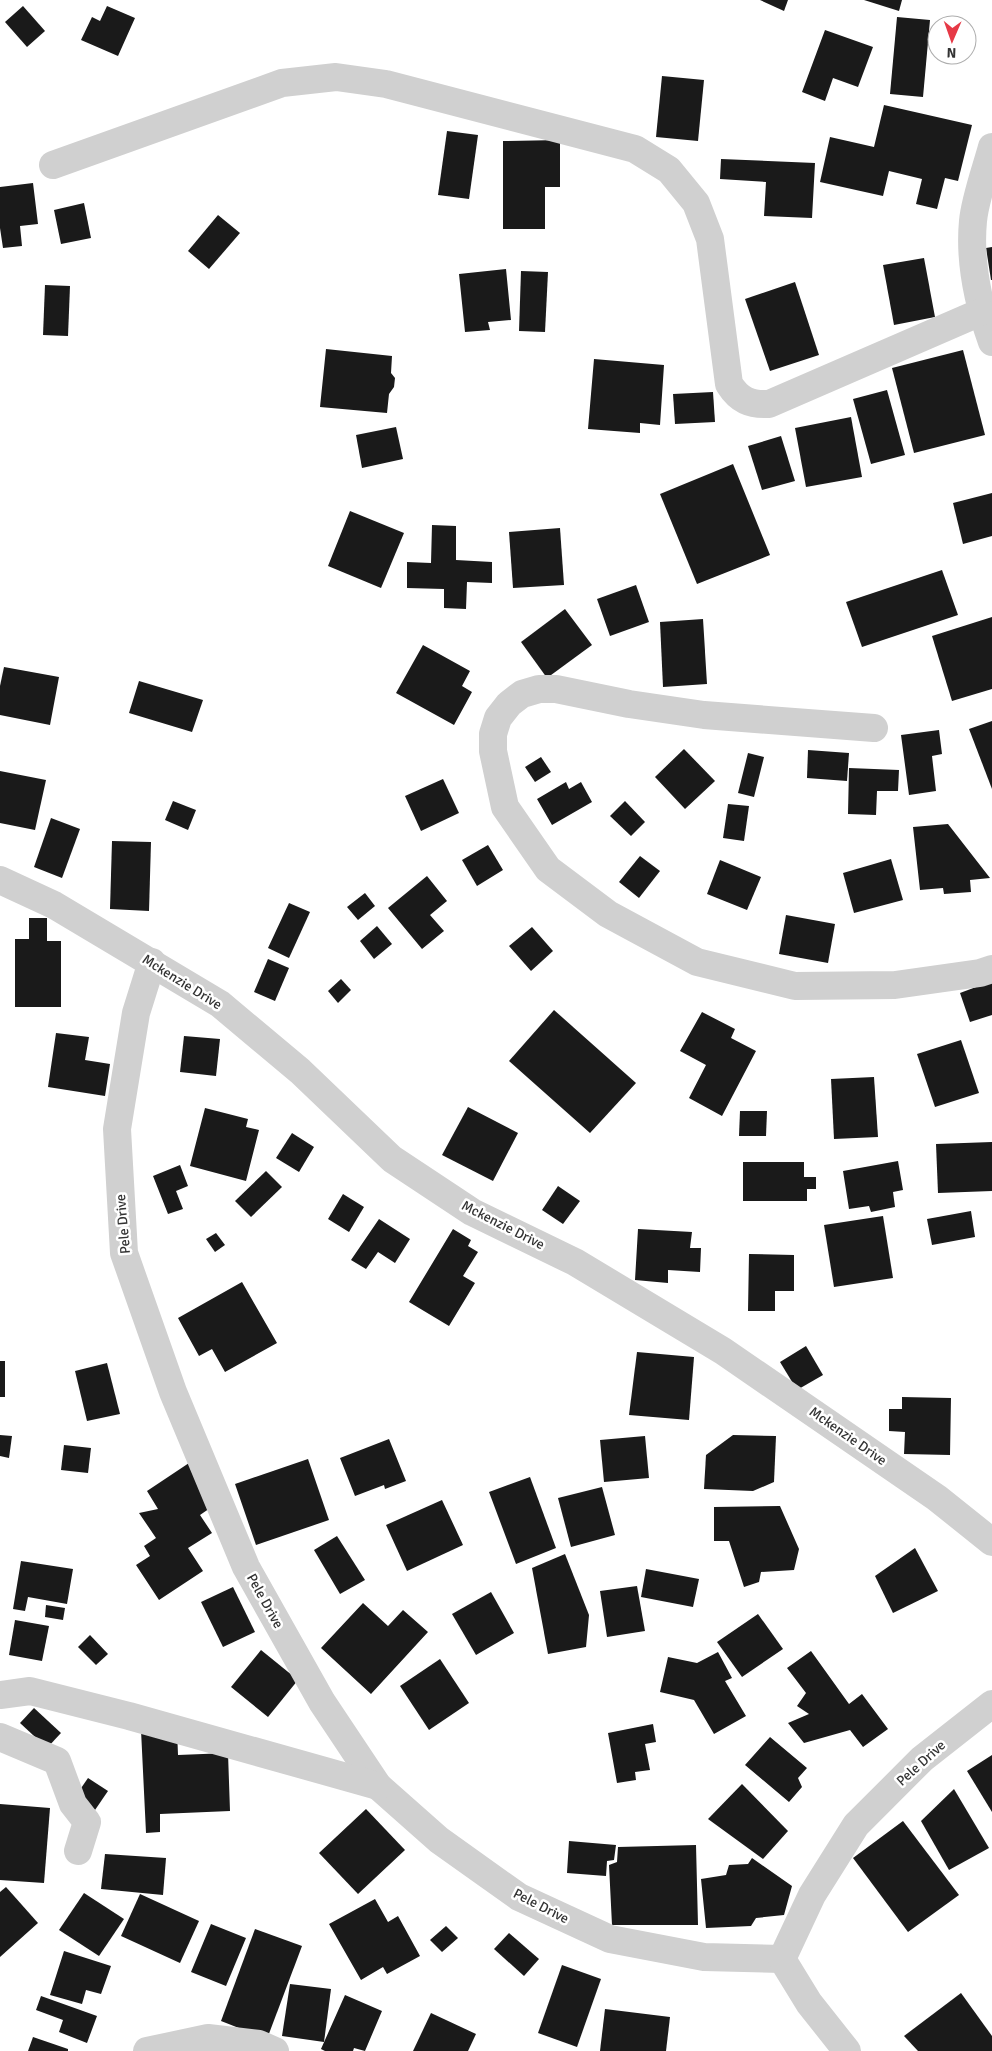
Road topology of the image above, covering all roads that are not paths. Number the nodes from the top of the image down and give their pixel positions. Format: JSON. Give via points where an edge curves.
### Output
{"nodes":[{"id":1,"x":992,"y":147,"type":"edge"},
{"id":2,"x":53,"y":165,"type":"dead end"},
{"id":3,"x":981,"y":312,"type":"junction"},
{"id":4,"x":992,"y":342,"type":"edge"},
{"id":5,"x":874,"y":728,"type":"dead end"},
{"id":6,"x":0,"y":880,"type":"edge"},
{"id":7,"x":152,"y":962,"type":"junction"},
{"id":8,"x":992,"y":969,"type":"edge"},
{"id":9,"x":992,"y":1542,"type":"edge"},
{"id":10,"x":0,"y":1694,"type":"edge"},
{"id":11,"x":992,"y":1704,"type":"edge"},
{"id":12,"x":0,"y":1737,"type":"edge"},
{"id":13,"x":378,"y":1786,"type":"junction"},
{"id":14,"x":78,"y":1851,"type":"dead end"},
{"id":15,"x":782,"y":1959,"type":"junction"},
{"id":16,"x":147,"y":2051,"type":"edge"},
{"id":17,"x":275,"y":2051,"type":"edge"},
{"id":18,"x":847,"y":2051,"type":"edge"}],
"edges":[{"from":1,"to":3,"type":"street","via":[[973,220],[972,269]]},
{"from":2,"to":3,"type":"street","via":[[282,83],[336,77],[386,84],[635,149],[669,170],[696,204],[710,239],[729,384],[745,401],[768,404]]},
{"from":3,"to":4,"type":"street"},
{"from":5,"to":8,"type":"street","via":[[704,716],[556,689],[539,689],[522,694],[498,718],[493,734],[493,751],[505,807],[548,869],[608,914],[697,962],[795,986],[896,985]]},
{"from":6,"to":7,"type":"street","name":"Mckenzie Drive","via":[[54,905]]},
{"from":7,"to":9,"type":"street","name":"Mckenzie Drive","via":[[220,1004],[300,1071],[392,1159],[472,1212],[576,1262],[723,1351],[937,1498]]},
{"from":7,"to":13,"type":"street","name":"Pele Drive","via":[[136,1013],[117,1129],[124,1253],[173,1392],[246,1567],[322,1702]]},
{"from":10,"to":13,"type":"street","via":[[30,1690]]},
{"from":11,"to":15,"type":"street","name":"Pele Drive","via":[[922,1759],[856,1825],[812,1895]]},
{"from":12,"to":14,"type":"street","via":[[57,1761],[73,1804],[87,1822]]},
{"from":13,"to":15,"type":"street","name":"Pele Drive","via":[[439,1840],[519,1897],[610,1939],[704,1957]]},
{"from":15,"to":18,"type":"street","via":[[809,2003]]},
{"from":16,"to":17,"type":"street","via":[[208,2038],[259,2044]]}]}
